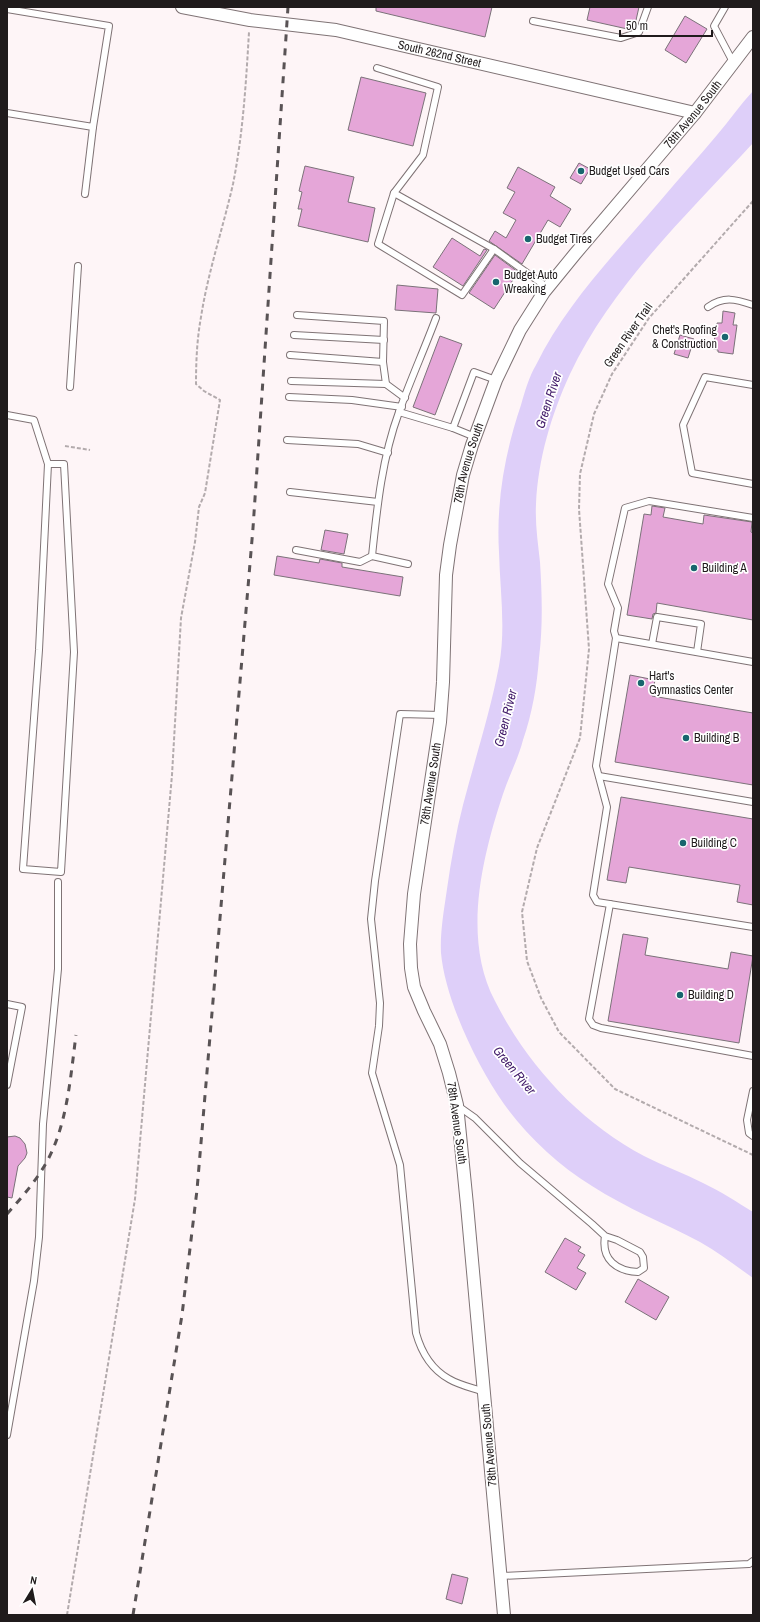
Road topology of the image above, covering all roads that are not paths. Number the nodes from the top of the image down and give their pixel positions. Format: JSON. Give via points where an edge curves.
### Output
{"nodes":[{"id":1,"x":182,"y":7,"type":"edge"},
{"id":2,"x":648,"y":7,"type":"edge"},
{"id":3,"x":725,"y":7,"type":"edge"},
{"id":4,"x":7,"y":9,"type":"edge"},
{"id":5,"x":533,"y":21,"type":"dead end"},
{"id":6,"x":753,"y":37,"type":"edge"},
{"id":7,"x":733,"y":62,"type":"junction"},
{"id":8,"x":377,"y":68,"type":"dead end"},
{"id":9,"x":7,"y":113,"type":"edge"},
{"id":10,"x":695,"y":113,"type":"junction"},
{"id":11,"x":93,"y":127,"type":"junction"},
{"id":12,"x":394,"y":193,"type":"junction"},
{"id":13,"x":85,"y":194,"type":"dead end"},
{"id":14,"x":494,"y":249,"type":"junction"},
{"id":15,"x":78,"y":266,"type":"dead end"},
{"id":16,"x":548,"y":288,"type":"junction"},
{"id":17,"x":753,"y":305,"type":"edge"},
{"id":18,"x":708,"y":307,"type":"dead end"},
{"id":19,"x":297,"y":315,"type":"dead end"},
{"id":20,"x":436,"y":318,"type":"dead end"},
{"id":21,"x":294,"y":335,"type":"dead end"},
{"id":22,"x":384,"y":340,"type":"junction"},
{"id":23,"x":290,"y":355,"type":"dead end"},
{"id":24,"x":383,"y":362,"type":"junction"},
{"id":25,"x":291,"y":380,"type":"dead end"},
{"id":26,"x":496,"y":380,"type":"junction"},
{"id":27,"x":386,"y":384,"type":"junction"},
{"id":28,"x":753,"y":384,"type":"edge"},
{"id":29,"x":70,"y":387,"type":"dead end"},
{"id":30,"x":289,"y":397,"type":"dead end"},
{"id":31,"x":405,"y":398,"type":"junction"},
{"id":32,"x":400,"y":409,"type":"junction"},
{"id":33,"x":7,"y":415,"type":"edge"},
{"id":34,"x":453,"y":428,"type":"junction"},
{"id":35,"x":475,"y":437,"type":"junction"},
{"id":36,"x":287,"y":440,"type":"dead end"},
{"id":37,"x":388,"y":453,"type":"junction"},
{"id":38,"x":48,"y":464,"type":"junction"},
{"id":39,"x":753,"y":484,"type":"edge"},
{"id":40,"x":290,"y":492,"type":"dead end"},
{"id":41,"x":378,"y":502,"type":"junction"},
{"id":42,"x":753,"y":518,"type":"edge"},
{"id":43,"x":296,"y":550,"type":"dead end"},
{"id":44,"x":372,"y":556,"type":"junction"},
{"id":45,"x":408,"y":564,"type":"dead end"},
{"id":46,"x":616,"y":638,"type":"junction"},
{"id":47,"x":652,"y":644,"type":"junction"},
{"id":48,"x":697,"y":652,"type":"junction"},
{"id":49,"x":753,"y":662,"type":"edge"},
{"id":50,"x":441,"y":715,"type":"junction"},
{"id":51,"x":598,"y":776,"type":"junction"},
{"id":52,"x":753,"y":802,"type":"edge"},
{"id":53,"x":58,"y":882,"type":"dead end"},
{"id":54,"x":610,"y":904,"type":"junction"},
{"id":55,"x":753,"y":927,"type":"edge"},
{"id":56,"x":7,"y":1004,"type":"edge"},
{"id":57,"x":753,"y":1056,"type":"edge"},
{"id":58,"x":7,"y":1085,"type":"edge"},
{"id":59,"x":753,"y":1091,"type":"edge"},
{"id":60,"x":457,"y":1105,"type":"junction"},
{"id":61,"x":753,"y":1136,"type":"edge"},
{"id":62,"x":605,"y":1236,"type":"junction"},
{"id":63,"x":484,"y":1392,"type":"junction"},
{"id":64,"x":7,"y":1435,"type":"edge"},
{"id":65,"x":753,"y":1561,"type":"edge"},
{"id":66,"x":500,"y":1576,"type":"junction"},
{"id":67,"x":504,"y":1615,"type":"edge"}],
"edges":[{"from":1,"to":10,"type":"street","name":"South 262nd Street","via":[[250,20],[336,30]]},
{"from":2,"to":5,"type":"lane","via":[[639,32],[621,38]]},
{"from":3,"to":7,"type":"lane","via":[[714,26]]},
{"from":4,"to":11,"type":"lane","via":[[109,26]]},
{"from":6,"to":7,"type":"street","name":"78th Avenue South"},
{"from":7,"to":10,"type":"street","name":"78th Avenue South"},
{"from":8,"to":12,"type":"lane","via":[[438,87],[423,155]]},
{"from":9,"to":11,"type":"lane"},
{"from":10,"to":16,"type":"street","name":"78th Avenue South"},
{"from":11,"to":13,"type":"lane"},
{"from":12,"to":14,"type":"lane"},
{"from":12,"to":14,"type":"lane","via":[[378,244],[462,295]]},
{"from":14,"to":16,"type":"lane"},
{"from":15,"to":29,"type":"lane"},
{"from":16,"to":26,"type":"street","name":"78th Avenue South","via":[[520,330]]},
{"from":17,"to":18,"type":"lane","via":[[736,299],[716,302]]},
{"from":19,"to":22,"type":"lane","via":[[384,321]]},
{"from":20,"to":31,"type":"lane"},
{"from":21,"to":22,"type":"lane"},
{"from":22,"to":24,"type":"lane"},
{"from":23,"to":24,"type":"lane"},
{"from":24,"to":27,"type":"lane"},
{"from":25,"to":27,"type":"lane"},
{"from":26,"to":34,"type":"lane","via":[[474,372]]},
{"from":26,"to":35,"type":"street","name":"78th Avenue South"},
{"from":27,"to":31,"type":"lane"},
{"from":28,"to":39,"type":"lane","via":[[705,377],[683,425],[692,473]]},
{"from":30,"to":32,"type":"lane","via":[[352,400]]},
{"from":31,"to":32,"type":"lane"},
{"from":32,"to":34,"type":"lane"},
{"from":32,"to":37,"type":"lane"},
{"from":33,"to":38,"type":"lane","via":[[34,420]]},
{"from":34,"to":35,"type":"lane"},
{"from":35,"to":50,"type":"street","name":"78th Avenue South","via":[[456,508],[447,568]]},
{"from":36,"to":37,"type":"lane","via":[[358,444]]},
{"from":37,"to":41,"type":"lane"},
{"from":38,"to":38,"type":"lane","via":[[64,464],[74,652],[61,872],[23,869],[39,650]]},
{"from":40,"to":41,"type":"lane"},
{"from":41,"to":44,"type":"lane"},
{"from":42,"to":46,"type":"lane","via":[[649,501],[624,508],[608,584],[618,608],[614,631]]},
{"from":43,"to":44,"type":"lane","via":[[360,562]]},
{"from":44,"to":45,"type":"lane"},
{"from":46,"to":47,"type":"lane"},
{"from":46,"to":51,"type":"lane","via":[[597,755]]},
{"from":47,"to":48,"type":"lane"},
{"from":47,"to":48,"type":"lane","via":[[657,617],[701,624]]},
{"from":48,"to":49,"type":"lane"},
{"from":50,"to":60,"type":"street","name":"78th Avenue South","via":[[414,894],[410,944],[414,987],[440,1044]]},
{"from":50,"to":63,"type":"lane","via":[[400,714],[371,919],[380,1003],[380,1026],[372,1073],[400,1165],[416,1333],[420,1346],[432,1365],[449,1380]]},
{"from":51,"to":52,"type":"lane"},
{"from":51,"to":54,"type":"lane","via":[[607,807],[593,895],[597,902]]},
{"from":53,"to":64,"type":"lane","via":[[58,969],[43,1124],[39,1238]]},
{"from":54,"to":55,"type":"lane"},
{"from":54,"to":57,"type":"lane","via":[[589,1019],[593,1024],[601,1028]]},
{"from":56,"to":58,"type":"lane","via":[[22,1007]]},
{"from":59,"to":61,"type":"lane","via":[[747,1120],[749,1133]]},
{"from":60,"to":62,"type":"lane","via":[[475,1118],[520,1163]]},
{"from":60,"to":63,"type":"street","name":"78th Avenue South"},
{"from":62,"to":62,"type":"lane","via":[[640,1252],[644,1268],[638,1272],[619,1269],[611,1262],[604,1245]]},
{"from":63,"to":66,"type":"street","name":"78th Avenue South"},
{"from":65,"to":66,"type":"lane","via":[[749,1564]]},
{"from":66,"to":67,"type":"street","name":"78th Avenue South"}]}
